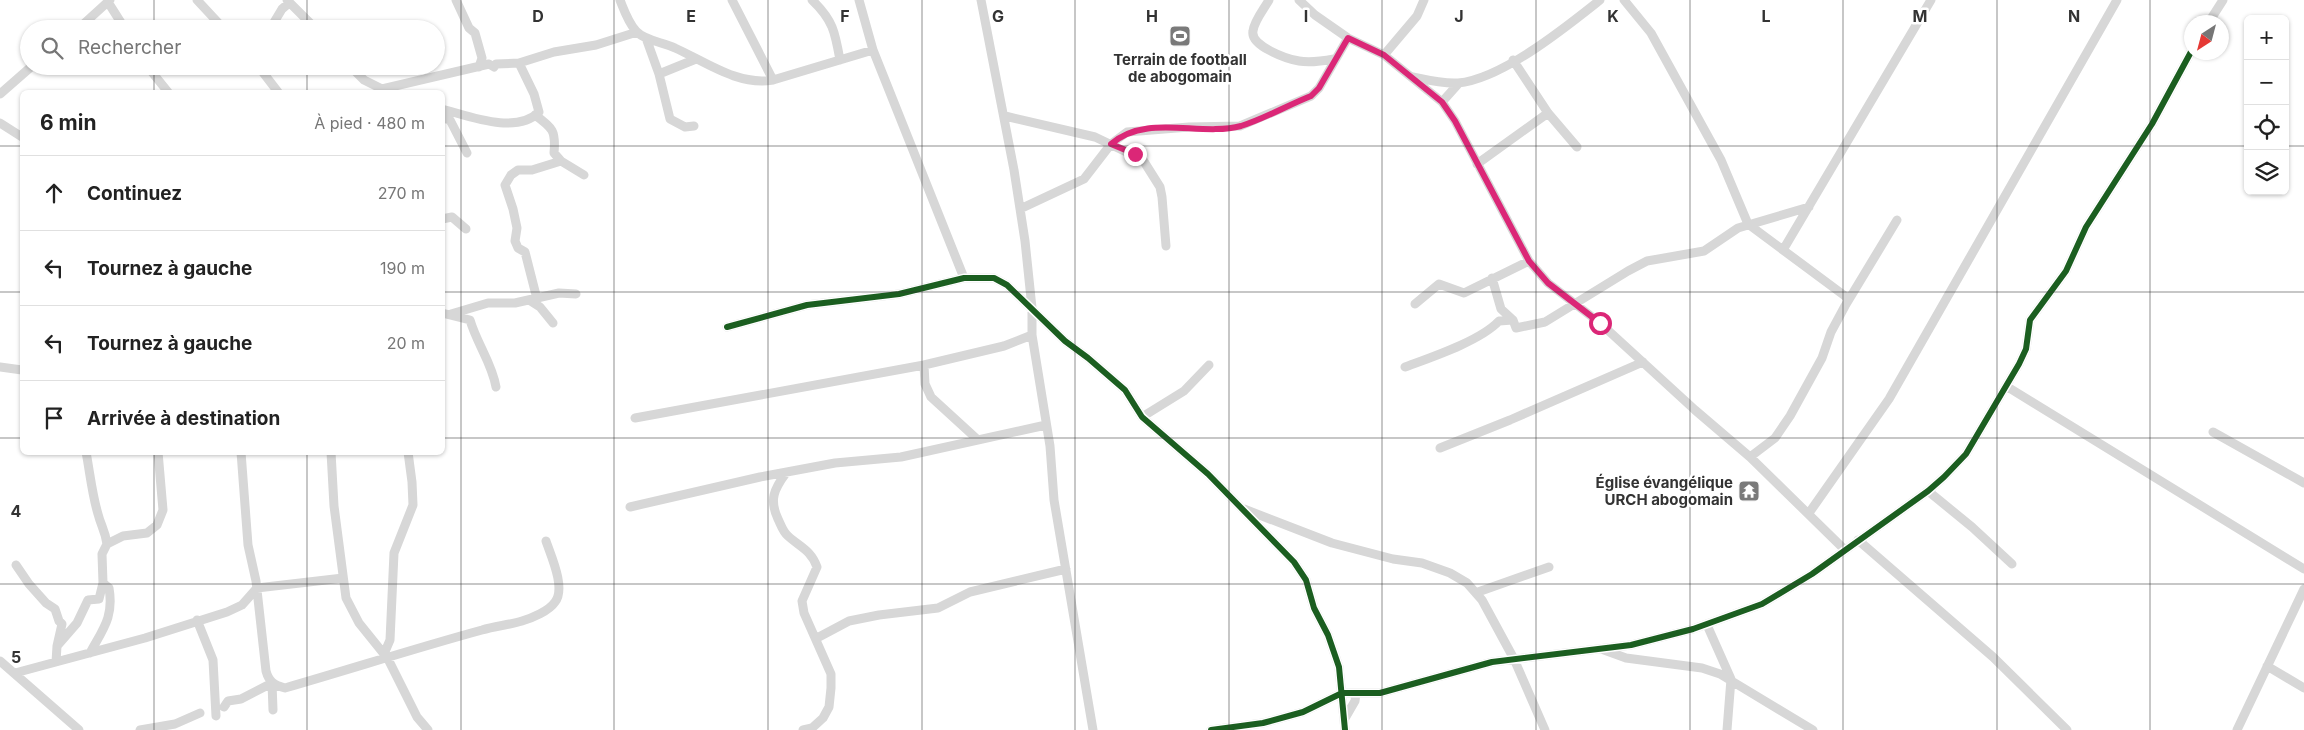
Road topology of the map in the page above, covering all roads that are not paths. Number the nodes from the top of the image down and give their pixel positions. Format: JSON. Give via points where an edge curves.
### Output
{"nodes":[{"id":1,"x":197,"y":0,"type":"edge"},
{"id":2,"x":456,"y":0,"type":"edge"},
{"id":3,"x":620,"y":0,"type":"edge"},
{"id":4,"x":732,"y":0,"type":"edge"},
{"id":5,"x":812,"y":0,"type":"edge"},
{"id":6,"x":859,"y":0,"type":"edge"},
{"id":7,"x":981,"y":0,"type":"edge"},
{"id":8,"x":1270,"y":0,"type":"edge"},
{"id":9,"x":1299,"y":0,"type":"edge"},
{"id":10,"x":1424,"y":0,"type":"edge"},
{"id":11,"x":1600,"y":0,"type":"edge"},
{"id":12,"x":1624,"y":0,"type":"edge"},
{"id":13,"x":1932,"y":0,"type":"edge"},
{"id":14,"x":2117,"y":0,"type":"edge"},
{"id":15,"x":2223,"y":0,"type":"edge"},
{"id":16,"x":109,"y":1,"type":"edge"},
{"id":17,"x":288,"y":2,"type":"edge"},
{"id":18,"x":2213,"y":15,"type":"edge"},
{"id":19,"x":88,"y":20,"type":"edge"},
{"id":20,"x":120,"y":20,"type":"edge"},
{"id":21,"x":216,"y":20,"type":"edge"},
{"id":22,"x":275,"y":20,"type":"edge"},
{"id":23,"x":307,"y":20,"type":"edge"},
{"id":24,"x":637,"y":32,"type":"junction"},
{"id":25,"x":646,"y":38,"type":"junction"},
{"id":26,"x":1348,"y":38,"type":"junction"},
{"id":27,"x":873,"y":50,"type":"junction"},
{"id":28,"x":1384,"y":55,"type":"junction"},
{"id":29,"x":696,"y":59,"type":"junction"},
{"id":30,"x":1334,"y":59,"type":"junction"},
{"id":31,"x":840,"y":60,"type":"junction"},
{"id":32,"x":1513,"y":60,"type":"junction"},
{"id":33,"x":2187,"y":60,"type":"edge"},
{"id":34,"x":518,"y":63,"type":"junction"},
{"id":35,"x":479,"y":67,"type":"junction"},
{"id":36,"x":659,"y":74,"type":"junction"},
{"id":37,"x":22,"y":75,"type":"edge"},
{"id":38,"x":154,"y":75,"type":"edge"},
{"id":39,"x":265,"y":75,"type":"edge"},
{"id":40,"x":359,"y":75,"type":"edge"},
{"id":41,"x":1412,"y":77,"type":"junction"},
{"id":42,"x":773,"y":80,"type":"junction"},
{"id":43,"x":1459,"y":83,"type":"junction"},
{"id":44,"x":166,"y":90,"type":"edge"},
{"id":45,"x":276,"y":90,"type":"edge"},
{"id":46,"x":379,"y":90,"type":"edge"},
{"id":47,"x":390,"y":90,"type":"edge"},
{"id":48,"x":0,"y":94,"type":"edge"},
{"id":49,"x":1442,"y":102,"type":"junction"},
{"id":50,"x":445,"y":110,"type":"edge"},
{"id":51,"x":1548,"y":113,"type":"junction"},
{"id":52,"x":536,"y":115,"type":"junction"},
{"id":53,"x":1005,"y":116,"type":"junction"},
{"id":54,"x":445,"y":119,"type":"edge"},
{"id":55,"x":0,"y":123,"type":"edge"},
{"id":56,"x":694,"y":126,"type":"dead end"},
{"id":57,"x":20,"y":136,"type":"edge"},
{"id":58,"x":1111,"y":144,"type":"junction"},
{"id":59,"x":1577,"y":148,"type":"dead end"},
{"id":60,"x":467,"y":152,"type":"dead end"},
{"id":61,"x":561,"y":161,"type":"junction"},
{"id":62,"x":1477,"y":164,"type":"junction"},
{"id":63,"x":584,"y":175,"type":"dead end"},
{"id":64,"x":1809,"y":207,"type":"junction"},
{"id":65,"x":1020,"y":209,"type":"junction"},
{"id":66,"x":445,"y":218,"type":"edge"},
{"id":67,"x":1897,"y":220,"type":"dead end"},
{"id":68,"x":1748,"y":224,"type":"junction"},
{"id":69,"x":466,"y":229,"type":"dead end"},
{"id":70,"x":1166,"y":246,"type":"dead end"},
{"id":71,"x":1783,"y":250,"type":"junction"},
{"id":72,"x":1529,"y":261,"type":"junction"},
{"id":73,"x":964,"y":278,"type":"junction"},
{"id":74,"x":1492,"y":278,"type":"junction"},
{"id":75,"x":576,"y":294,"type":"dead end"},
{"id":76,"x":533,"y":299,"type":"junction"},
{"id":77,"x":1849,"y":299,"type":"junction"},
{"id":78,"x":1416,"y":304,"type":"dead end"},
{"id":79,"x":1575,"y":304,"type":"junction"},
{"id":80,"x":1032,"y":308,"type":"junction"},
{"id":81,"x":447,"y":313,"type":"edge"},
{"id":82,"x":1513,"y":320,"type":"junction"},
{"id":83,"x":553,"y":324,"type":"dead end"},
{"id":84,"x":727,"y":327,"type":"dead end"},
{"id":85,"x":1032,"y":335,"type":"junction"},
{"id":86,"x":1643,"y":362,"type":"junction"},
{"id":87,"x":924,"y":365,"type":"junction"},
{"id":88,"x":1210,"y":365,"type":"dead end"},
{"id":89,"x":0,"y":367,"type":"edge"},
{"id":90,"x":1405,"y":367,"type":"dead end"},
{"id":91,"x":20,"y":370,"type":"edge"},
{"id":92,"x":2006,"y":386,"type":"junction"},
{"id":93,"x":496,"y":387,"type":"dead end"},
{"id":94,"x":1142,"y":417,"type":"junction"},
{"id":95,"x":635,"y":418,"type":"dead end"},
{"id":96,"x":1046,"y":425,"type":"junction"},
{"id":97,"x":2213,"y":432,"type":"dead end"},
{"id":98,"x":978,"y":440,"type":"junction"},
{"id":99,"x":1440,"y":448,"type":"dead end"},
{"id":100,"x":86,"y":455,"type":"edge"},
{"id":101,"x":158,"y":455,"type":"edge"},
{"id":102,"x":241,"y":455,"type":"edge"},
{"id":103,"x":331,"y":455,"type":"edge"},
{"id":104,"x":408,"y":455,"type":"edge"},
{"id":105,"x":1750,"y":457,"type":"junction"},
{"id":106,"x":786,"y":472,"type":"junction"},
{"id":107,"x":2304,"y":483,"type":"edge"},
{"id":108,"x":1928,"y":491,"type":"junction"},
{"id":109,"x":630,"y":507,"type":"dead end"},
{"id":110,"x":1242,"y":508,"type":"junction"},
{"id":111,"x":1809,"y":513,"type":"junction"},
{"id":112,"x":1858,"y":540,"type":"junction"},
{"id":113,"x":546,"y":541,"type":"dead end"},
{"id":114,"x":106,"y":544,"type":"junction"},
{"id":115,"x":1845,"y":550,"type":"junction"},
{"id":116,"x":2012,"y":564,"type":"dead end"},
{"id":117,"x":16,"y":565,"type":"dead end"},
{"id":118,"x":1549,"y":567,"type":"dead end"},
{"id":119,"x":1066,"y":569,"type":"junction"},
{"id":120,"x":2304,"y":569,"type":"edge"},
{"id":121,"x":343,"y":578,"type":"junction"},
{"id":122,"x":103,"y":583,"type":"junction"},
{"id":123,"x":257,"y":588,"type":"junction"},
{"id":124,"x":2304,"y":589,"type":"edge"},
{"id":125,"x":1478,"y":592,"type":"junction"},
{"id":126,"x":242,"y":605,"type":"junction"},
{"id":127,"x":259,"y":613,"type":"junction"},
{"id":128,"x":198,"y":620,"type":"junction"},
{"id":129,"x":1707,"y":624,"type":"junction"},
{"id":130,"x":817,"y":638,"type":"junction"},
{"id":131,"x":57,"y":646,"type":"junction"},
{"id":132,"x":1602,"y":650,"type":"junction"},
{"id":133,"x":90,"y":653,"type":"junction"},
{"id":134,"x":386,"y":657,"type":"junction"},
{"id":135,"x":1514,"y":659,"type":"junction"},
{"id":136,"x":0,"y":661,"type":"edge"},
{"id":137,"x":56,"y":662,"type":"junction"},
{"id":138,"x":2267,"y":666,"type":"junction"},
{"id":139,"x":15,"y":673,"type":"junction"},
{"id":140,"x":1731,"y":680,"type":"junction"},
{"id":141,"x":272,"y":683,"type":"junction"},
{"id":142,"x":2304,"y":688,"type":"edge"},
{"id":143,"x":1356,"y":692,"type":"junction"},
{"id":144,"x":1342,"y":693,"type":"junction"},
{"id":145,"x":224,"y":707,"type":"dead end"},
{"id":146,"x":273,"y":710,"type":"dead end"},
{"id":147,"x":200,"y":713,"type":"dead end"},
{"id":148,"x":216,"y":716,"type":"dead end"},
{"id":149,"x":1344,"y":720,"type":"junction"},
{"id":150,"x":79,"y":730,"type":"edge"},
{"id":151,"x":140,"y":730,"type":"edge"},
{"id":152,"x":428,"y":730,"type":"edge"},
{"id":153,"x":803,"y":730,"type":"edge"},
{"id":154,"x":1092,"y":730,"type":"edge"},
{"id":155,"x":1211,"y":730,"type":"edge"},
{"id":156,"x":1345,"y":730,"type":"edge"},
{"id":157,"x":1545,"y":730,"type":"edge"},
{"id":158,"x":1726,"y":730,"type":"edge"},
{"id":159,"x":1813,"y":730,"type":"edge"},
{"id":160,"x":2068,"y":730,"type":"edge"},
{"id":161,"x":2237,"y":730,"type":"edge"}],
"edges":[{"from":1,"to":21,"type":"street"},
{"from":2,"to":35,"type":"street","via":[[469,28],[475,33],[482,58]]},
{"from":3,"to":24,"type":"street"},
{"from":4,"to":42,"type":"street"},
{"from":5,"to":31,"type":"street","via":[[826,12],[834,26]]},
{"from":6,"to":27,"type":"street"},
{"from":7,"to":53,"type":"street"},
{"from":8,"to":30,"type":"street","via":[[1252,31],[1253,38],[1283,57],[1300,62]]},
{"from":9,"to":26,"type":"street"},
{"from":10,"to":28,"type":"street","via":[[1417,16]]},
{"from":11,"to":32,"type":"street"},
{"from":12,"to":68,"type":"street","via":[[1656,42],[1721,160]]},
{"from":13,"to":64,"type":"street"},
{"from":14,"to":111,"type":"street","via":[[1889,399]]},
{"from":15,"to":18,"type":"street"},
{"from":16,"to":19,"type":"street"},
{"from":16,"to":20,"type":"street"},
{"from":17,"to":22,"type":"street"},
{"from":17,"to":23,"type":"street"},
{"from":24,"to":25,"type":"street"},
{"from":24,"to":34,"type":"street"},
{"from":25,"to":29,"type":"street","via":[[674,47]]},
{"from":25,"to":36,"type":"street"},
{"from":26,"to":28,"type":"street"},
{"from":26,"to":30,"type":"street"},
{"from":27,"to":31,"type":"street"},
{"from":27,"to":73,"type":"street"},
{"from":28,"to":41,"type":"street"},
{"from":29,"to":36,"type":"street"},
{"from":29,"to":42,"type":"street","via":[[746,80]]},
{"from":30,"to":58,"type":"street","via":[[1319,88],[1311,96],[1240,126],[1144,129],[1127,132]]},
{"from":31,"to":42,"type":"street"},
{"from":32,"to":43,"type":"street","via":[[1490,73]]},
{"from":32,"to":51,"type":"street"},
{"from":33,"to":92,"type":"street","via":[[2156,117],[2086,227],[2066,271],[2030,320],[2026,349]]},
{"from":34,"to":35,"type":"street"},
{"from":34,"to":52,"type":"street","via":[[534,94],[539,112]]},
{"from":35,"to":47,"type":"street"},
{"from":36,"to":56,"type":"street","via":[[670,120],[685,127]]},
{"from":37,"to":48,"type":"street"},
{"from":38,"to":44,"type":"street"},
{"from":39,"to":45,"type":"street"},
{"from":40,"to":46,"type":"street"},
{"from":41,"to":43,"type":"street"},
{"from":41,"to":49,"type":"street"},
{"from":43,"to":49,"type":"street"},
{"from":49,"to":62,"type":"street"},
{"from":50,"to":52,"type":"street","via":[[495,123]]},
{"from":51,"to":59,"type":"street"},
{"from":51,"to":62,"type":"street"},
{"from":52,"to":61,"type":"street","via":[[550,126],[555,137],[554,153]]},
{"from":53,"to":58,"type":"street","via":[[1080,133]]},
{"from":53,"to":65,"type":"street"},
{"from":54,"to":60,"type":"street","via":[[450,120]]},
{"from":55,"to":57,"type":"street"},
{"from":58,"to":65,"type":"street","via":[[1084,179]]},
{"from":58,"to":70,"type":"street","via":[[1143,160],[1160,187]]},
{"from":61,"to":63,"type":"street"},
{"from":61,"to":76,"type":"street","via":[[532,170],[518,170],[505,185],[514,209],[514,241],[525,252]]},
{"from":62,"to":72,"type":"street"},
{"from":64,"to":68,"type":"street"},
{"from":64,"to":71,"type":"street"},
{"from":65,"to":80,"type":"street"},
{"from":66,"to":69,"type":"street","via":[[452,217]]},
{"from":67,"to":77,"type":"street"},
{"from":68,"to":71,"type":"street"},
{"from":68,"to":79,"type":"street","via":[[1704,251],[1647,261]]},
{"from":71,"to":77,"type":"street"},
{"from":72,"to":74,"type":"street"},
{"from":72,"to":79,"type":"street","via":[[1548,283]]},
{"from":73,"to":80,"type":"street","via":[[994,278],[1007,285]]},
{"from":73,"to":84,"type":"street","via":[[899,294],[807,305]]},
{"from":74,"to":78,"type":"street","via":[[1464,292],[1439,284]]},
{"from":74,"to":82,"type":"street","via":[[1501,309]]},
{"from":75,"to":76,"type":"street","via":[[559,293]]},
{"from":76,"to":81,"type":"street","via":[[488,303]]},
{"from":76,"to":83,"type":"street"},
{"from":77,"to":105,"type":"street","via":[[1790,416],[1775,438]]},
{"from":79,"to":82,"type":"street","via":[[1545,322],[1516,328]]},
{"from":79,"to":86,"type":"street"},
{"from":80,"to":85,"type":"street"},
{"from":80,"to":94,"type":"street","via":[[1064,341],[1125,390]]},
{"from":81,"to":93,"type":"street","via":[[470,320],[494,371]]},
{"from":82,"to":90,"type":"street","via":[[1499,321],[1493,328]]},
{"from":85,"to":87,"type":"street","via":[[1004,346]]},
{"from":85,"to":96,"type":"street"},
{"from":86,"to":99,"type":"street"},
{"from":86,"to":105,"type":"street"},
{"from":87,"to":95,"type":"street"},
{"from":87,"to":98,"type":"street","via":[[925,384],[932,397]]},
{"from":88,"to":94,"type":"street","via":[[1184,391]]},
{"from":89,"to":91,"type":"street"},
{"from":92,"to":108,"type":"street","via":[[1966,454]]},
{"from":92,"to":120,"type":"street"},
{"from":94,"to":110,"type":"street"},
{"from":96,"to":98,"type":"street"},
{"from":96,"to":119,"type":"street"},
{"from":97,"to":107,"type":"street"},
{"from":98,"to":106,"type":"street","via":[[901,457],[835,463]]},
{"from":100,"to":114,"type":"street"},
{"from":101,"to":114,"type":"street","via":[[162,518],[148,533],[123,536]]},
{"from":102,"to":123,"type":"street","via":[[248,545]]},
{"from":103,"to":121,"type":"street"},
{"from":104,"to":134,"type":"street","via":[[413,505],[394,553],[390,640]]},
{"from":105,"to":111,"type":"street"},
{"from":106,"to":109,"type":"street"},
{"from":106,"to":130,"type":"street","via":[[772,496],[774,509],[786,534],[807,550],[817,567],[802,601],[804,613]]},
{"from":108,"to":112,"type":"street"},
{"from":108,"to":116,"type":"street"},
{"from":110,"to":125,"type":"street","via":[[1332,543],[1393,559],[1422,562],[1450,573]]},
{"from":110,"to":144,"type":"street","via":[[1294,562],[1306,580],[1339,667]]},
{"from":111,"to":115,"type":"street"},
{"from":112,"to":115,"type":"street"},
{"from":112,"to":160,"type":"street","via":[[1993,656]]},
{"from":113,"to":134,"type":"street","via":[[556,570],[559,594],[555,603],[522,621]]},
{"from":114,"to":122,"type":"street","via":[[102,554]]},
{"from":115,"to":129,"type":"street","via":[[1762,604]]},
{"from":117,"to":131,"type":"street","via":[[46,603],[55,609],[62,624]]},
{"from":118,"to":125,"type":"street"},
{"from":119,"to":130,"type":"street","via":[[970,592],[938,608],[849,621]]},
{"from":119,"to":154,"type":"street"},
{"from":121,"to":123,"type":"street"},
{"from":121,"to":134,"type":"street","via":[[346,598],[359,623]]},
{"from":122,"to":131,"type":"street","via":[[99,599],[88,600],[77,622]]},
{"from":122,"to":133,"type":"street","via":[[109,588],[112,605]]},
{"from":123,"to":126,"type":"street"},
{"from":123,"to":127,"type":"street"},
{"from":124,"to":138,"type":"street"},
{"from":125,"to":135,"type":"street"},
{"from":126,"to":127,"type":"street"},
{"from":126,"to":128,"type":"street"},
{"from":127,"to":141,"type":"street","via":[[266,671]]},
{"from":128,"to":133,"type":"street"},
{"from":128,"to":148,"type":"street","via":[[213,660]]},
{"from":129,"to":132,"type":"street"},
{"from":129,"to":140,"type":"street"},
{"from":130,"to":153,"type":"street","via":[[831,674],[829,707],[812,728]]},
{"from":131,"to":137,"type":"street"},
{"from":132,"to":135,"type":"street"},
{"from":132,"to":140,"type":"street","via":[[1626,658],[1702,668]]},
{"from":133,"to":137,"type":"street"},
{"from":134,"to":141,"type":"street","via":[[285,688]]},
{"from":134,"to":152,"type":"street","via":[[417,717]]},
{"from":135,"to":143,"type":"street","via":[[1400,689],[1380,693]]},
{"from":135,"to":157,"type":"street"},
{"from":136,"to":139,"type":"street"},
{"from":137,"to":139,"type":"street"},
{"from":138,"to":142,"type":"street"},
{"from":138,"to":161,"type":"street"},
{"from":139,"to":150,"type":"street"},
{"from":140,"to":158,"type":"street"},
{"from":140,"to":159,"type":"street"},
{"from":141,"to":145,"type":"street","via":[[241,699],[228,701]]},
{"from":141,"to":146,"type":"street"},
{"from":143,"to":144,"type":"street"},
{"from":143,"to":149,"type":"street","via":[[1355,701]]},
{"from":144,"to":149,"type":"street"},
{"from":144,"to":155,"type":"street","via":[[1295,714],[1264,723]]},
{"from":147,"to":151,"type":"street","via":[[175,724]]},
{"from":149,"to":156,"type":"street"}]}
